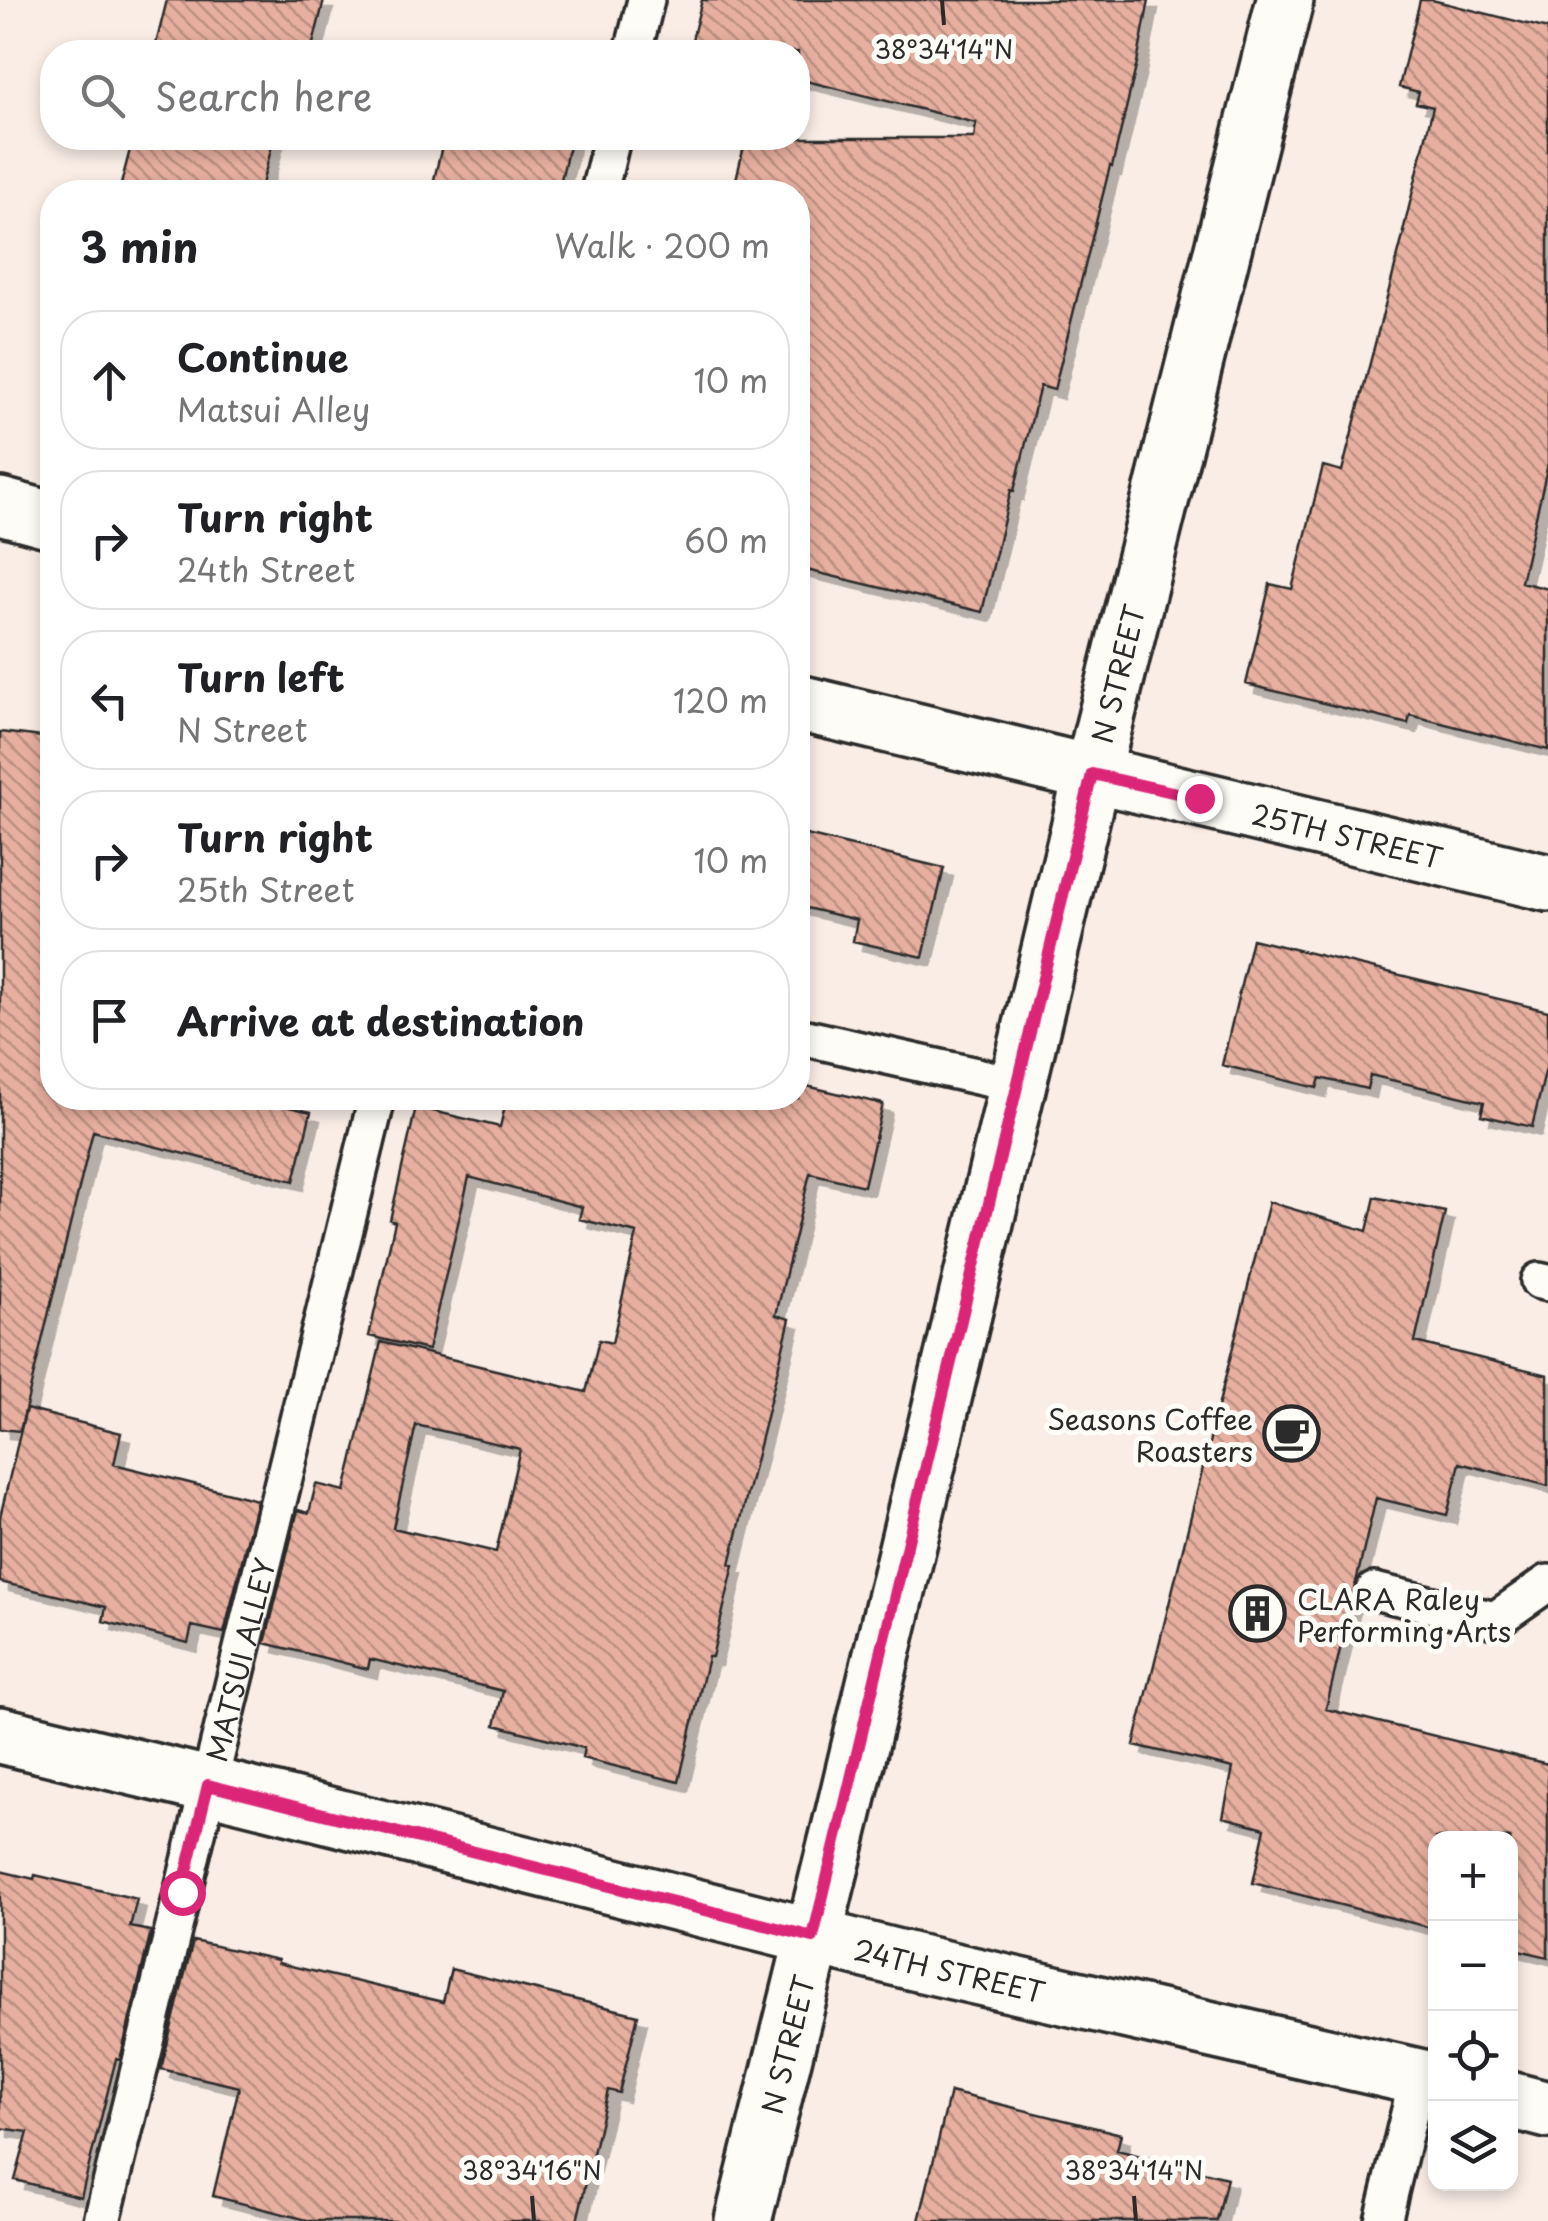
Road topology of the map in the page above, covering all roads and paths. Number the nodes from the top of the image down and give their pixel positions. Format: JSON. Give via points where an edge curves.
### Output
{"nodes":[{"id":1,"x":646,"y":0,"type":"edge"},
{"id":2,"x":1285,"y":0,"type":"edge"},
{"id":3,"x":636,"y":40,"type":"edge"},
{"id":4,"x":609,"y":150,"type":"edge"},
{"id":5,"x":602,"y":180,"type":"edge"},
{"id":6,"x":0,"y":506,"type":"edge"},
{"id":7,"x":40,"y":517,"type":"edge"},
{"id":8,"x":810,"y":706,"type":"edge"},
{"id":9,"x":1092,"y":774,"type":"junction"},
{"id":10,"x":1548,"y":883,"type":"edge"},
{"id":11,"x":810,"y":1039,"type":"edge"},
{"id":12,"x":1017,"y":1084,"type":"junction"},
{"id":13,"x":374,"y":1110,"type":"edge"},
{"id":14,"x":1548,"y":1582,"type":"edge"},
{"id":15,"x":1374,"y":1591,"type":"dead end"},
{"id":16,"x":0,"y":1735,"type":"edge"},
{"id":17,"x":208,"y":1785,"type":"junction"},
{"id":18,"x":813,"y":1937,"type":"junction"},
{"id":19,"x":1427,"y":2079,"type":"edge"},
{"id":20,"x":1514,"y":2101,"type":"edge"},
{"id":21,"x":1548,"y":2110,"type":"edge"},
{"id":22,"x":102,"y":2221,"type":"edge"},
{"id":23,"x":743,"y":2221,"type":"edge"},
{"id":24,"x":1383,"y":2221,"type":"edge"}],
"edges":[{"from":1,"to":3,"type":"lane"},
{"from":2,"to":9,"type":"street","name":"N STREET"},
{"from":4,"to":5,"type":"lane"},
{"from":6,"to":7,"type":"street"},
{"from":8,"to":9,"type":"street","name":"25TH STREET"},
{"from":9,"to":10,"type":"street","name":"25TH STREET"},
{"from":9,"to":12,"type":"street","name":"N STREET"},
{"from":11,"to":12,"type":"lane"},
{"from":12,"to":18,"type":"street","name":"N STREET"},
{"from":13,"to":17,"type":"lane","name":"MATSUI ALLEY"},
{"from":14,"to":15,"type":"lane","via":[[1495,1620]]},
{"from":16,"to":17,"type":"street","name":"24TH STREET"},
{"from":17,"to":18,"type":"street","name":"24TH STREET"},
{"from":17,"to":22,"type":"lane","name":"MATSUI ALLEY"},
{"from":18,"to":19,"type":"street","name":"24TH STREET"},
{"from":18,"to":23,"type":"street","name":"N STREET"},
{"from":19,"to":24,"type":"lane"},
{"from":20,"to":21,"type":"street"}]}
